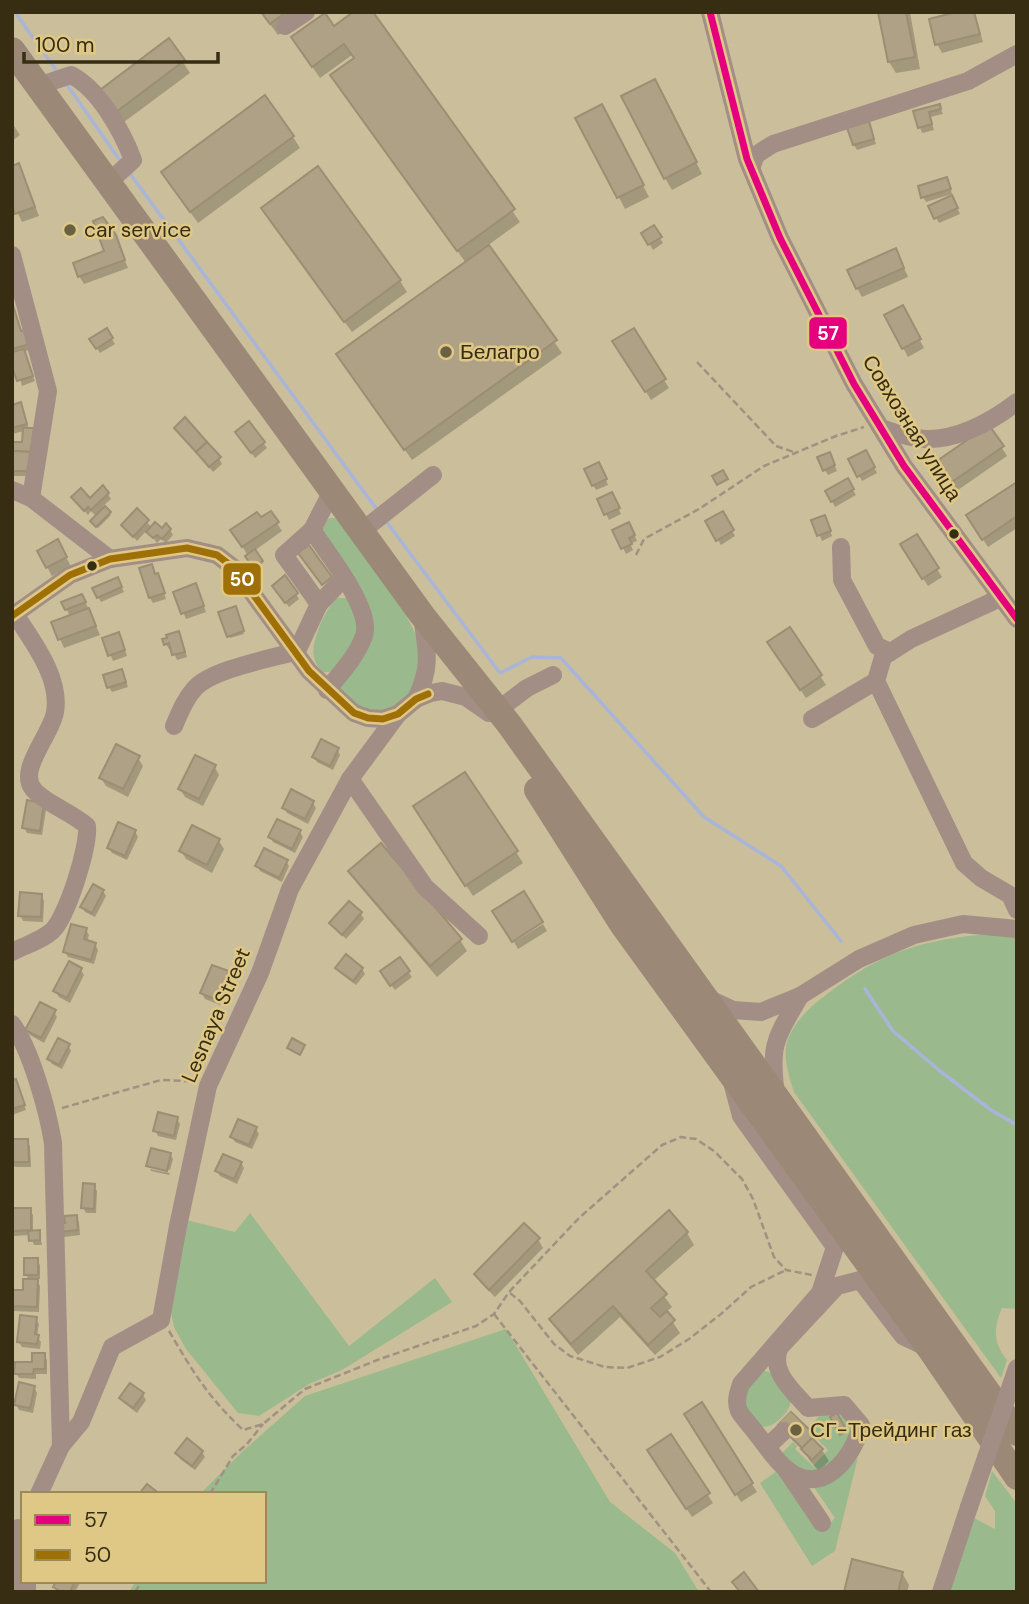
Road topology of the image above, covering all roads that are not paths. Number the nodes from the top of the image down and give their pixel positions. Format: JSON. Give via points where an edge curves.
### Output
{"nodes":[{"id":1,"x":306,"y":12,"type":"edge"},
{"id":2,"x":710,"y":12,"type":"edge"},
{"id":3,"x":285,"y":26,"type":"dead end"},
{"id":4,"x":12,"y":50,"type":"edge"},
{"id":5,"x":1017,"y":54,"type":"edge"},
{"id":6,"x":38,"y":86,"type":"junction"},
{"id":7,"x":741,"y":136,"type":"junction"},
{"id":8,"x":773,"y":144,"type":"junction"},
{"id":9,"x":751,"y":168,"type":"junction"},
{"id":10,"x":109,"y":182,"type":"junction"},
{"id":11,"x":12,"y":255,"type":"edge"},
{"id":12,"x":1017,"y":402,"type":"edge"},
{"id":13,"x":881,"y":428,"type":"junction"},
{"id":14,"x":433,"y":475,"type":"dead end"},
{"id":15,"x":12,"y":490,"type":"edge"},
{"id":16,"x":332,"y":491,"type":"junction"},
{"id":17,"x":32,"y":498,"type":"junction"},
{"id":18,"x":312,"y":530,"type":"junction"},
{"id":19,"x":362,"y":531,"type":"junction"},
{"id":20,"x":841,"y":548,"type":"dead end"},
{"id":21,"x":110,"y":559,"type":"junction"},
{"id":22,"x":344,"y":579,"type":"junction"},
{"id":23,"x":1000,"y":598,"type":"junction"},
{"id":24,"x":319,"y":604,"type":"junction"},
{"id":25,"x":14,"y":615,"type":"edge"},
{"id":26,"x":422,"y":615,"type":"junction"},
{"id":27,"x":1017,"y":619,"type":"edge"},
{"id":28,"x":297,"y":651,"type":"junction"},
{"id":29,"x":891,"y":652,"type":"junction"},
{"id":30,"x":553,"y":676,"type":"dead end"},
{"id":31,"x":876,"y":681,"type":"junction"},
{"id":32,"x":327,"y":690,"type":"junction"},
{"id":33,"x":416,"y":699,"type":"junction"},
{"id":34,"x":493,"y":711,"type":"junction"},
{"id":35,"x":398,"y":714,"type":"junction"},
{"id":36,"x":811,"y":719,"type":"dead end"},
{"id":37,"x":174,"y":726,"type":"dead end"},
{"id":38,"x":350,"y":779,"type":"junction"},
{"id":39,"x":1017,"y":910,"type":"edge"},
{"id":40,"x":1017,"y":929,"type":"edge"},
{"id":41,"x":479,"y":936,"type":"dead end"},
{"id":42,"x":12,"y":952,"type":"edge"},
{"id":43,"x":800,"y":996,"type":"junction"},
{"id":44,"x":707,"y":998,"type":"junction"},
{"id":45,"x":12,"y":1024,"type":"edge"},
{"id":46,"x":730,"y":1076,"type":"junction"},
{"id":47,"x":777,"y":1097,"type":"junction"},
{"id":48,"x":930,"y":1349,"type":"junction"},
{"id":49,"x":1017,"y":1368,"type":"edge"},
{"id":50,"x":784,"y":1431,"type":"tunnel mouth"},
{"id":51,"x":1017,"y":1433,"type":"edge"},
{"id":52,"x":61,"y":1446,"type":"junction"},
{"id":53,"x":767,"y":1447,"type":"junction"},
{"id":54,"x":785,"y":1468,"type":"junction"},
{"id":55,"x":1017,"y":1477,"type":"edge"},
{"id":56,"x":40,"y":1492,"type":"edge"},
{"id":57,"x":822,"y":1523,"type":"dead end"},
{"id":58,"x":18,"y":1529,"type":"edge"},
{"id":59,"x":21,"y":1547,"type":"edge"},
{"id":60,"x":21,"y":1557,"type":"edge"},
{"id":61,"x":12,"y":1591,"type":"edge"},
{"id":62,"x":941,"y":1592,"type":"edge"}],
"edges":[{"from":1,"to":3,"type":"street"},
{"from":2,"to":7,"type":"street","name":"Совхозная улица"},
{"from":4,"to":6,"type":"highway"},
{"from":5,"to":8,"type":"street","via":[[968,81]]},
{"from":6,"to":10,"type":"highway"},
{"from":6,"to":10,"type":"street","via":[[71,75],[83,82],[122,132],[133,160]]},
{"from":7,"to":8,"type":"street"},
{"from":7,"to":9,"type":"street","name":"Совхозная улица"},
{"from":8,"to":9,"type":"street","via":[[756,155]]},
{"from":9,"to":13,"type":"street","name":"Совхозная улица","via":[[780,238]]},
{"from":10,"to":16,"type":"highway"},
{"from":11,"to":17,"type":"street","via":[[48,391]]},
{"from":12,"to":13,"type":"street","via":[[967,431],[949,436],[925,439]]},
{"from":13,"to":23,"type":"street","name":"Совхозная улица"},
{"from":14,"to":19,"type":"street"},
{"from":15,"to":17,"type":"street"},
{"from":16,"to":18,"type":"street"},
{"from":16,"to":19,"type":"highway"},
{"from":17,"to":21,"type":"street"},
{"from":18,"to":22,"type":"street"},
{"from":18,"to":24,"type":"street","via":[[284,555]]},
{"from":19,"to":26,"type":"highway"},
{"from":20,"to":29,"type":"street","via":[[842,580],[877,646]]},
{"from":21,"to":25,"type":"street","via":[[70,575]]},
{"from":21,"to":28,"type":"street","via":[[187,548],[217,555],[234,568]]},
{"from":22,"to":24,"type":"street"},
{"from":22,"to":32,"type":"street","via":[[360,603],[365,633]]},
{"from":23,"to":27,"type":"street","name":"Совхозная улица"},
{"from":23,"to":29,"type":"street"},
{"from":24,"to":28,"type":"street"},
{"from":25,"to":42,"type":"street","via":[[47,667],[56,709],[51,728],[28,769],[28,780],[33,790],[75,815],[87,827],[88,836],[60,921],[51,932]]},
{"from":26,"to":33,"type":"street","via":[[428,664]]},
{"from":26,"to":34,"type":"highway"},
{"from":28,"to":32,"type":"street"},
{"from":28,"to":37,"type":"street","via":[[210,676],[184,702]]},
{"from":29,"to":31,"type":"street","via":[[883,656]]},
{"from":30,"to":34,"type":"street"},
{"from":31,"to":36,"type":"street"},
{"from":31,"to":39,"type":"street","via":[[964,863],[1010,895]]},
{"from":32,"to":35,"type":"street","via":[[368,719]]},
{"from":33,"to":34,"type":"street","via":[[431,692],[453,693]]},
{"from":33,"to":35,"type":"street","name":"Lesnaya Street"},
{"from":34,"to":44,"type":"highway"},
{"from":34,"to":46,"type":"highway","via":[[622,924]]},
{"from":35,"to":38,"type":"street","name":"Lesnaya Street"},
{"from":38,"to":41,"type":"street","via":[[425,887]]},
{"from":38,"to":52,"type":"street","name":"Lesnaya Street","via":[[290,889],[260,974],[208,1086],[161,1320],[111,1347],[81,1422]]},
{"from":40,"to":43,"type":"street","via":[[964,924],[914,935],[859,959]]},
{"from":43,"to":44,"type":"street","via":[[761,1012],[733,1010]]},
{"from":43,"to":47,"type":"street","via":[[775,1040],[772,1066]]},
{"from":44,"to":47,"type":"highway"},
{"from":45,"to":52,"type":"street","via":[[48,1113],[53,1143]]},
{"from":46,"to":48,"type":"highway"},
{"from":46,"to":53,"type":"street","via":[[741,1116],[835,1247],[820,1293],[741,1384],[737,1395],[738,1410]]},
{"from":47,"to":51,"type":"highway"},
{"from":48,"to":54,"type":"street","via":[[903,1336],[860,1280],[837,1286],[775,1357],[777,1370],[803,1413],[844,1405],[861,1425],[857,1441],[834,1472],[821,1478],[804,1478]]},
{"from":48,"to":55,"type":"highway"},
{"from":49,"to":62,"type":"street","bridge":true},
{"from":50,"to":53,"type":"street"},
{"from":52,"to":56,"type":"street","name":"Lesnaya Street"},
{"from":53,"to":54,"type":"street"},
{"from":54,"to":57,"type":"street"},
{"from":58,"to":59,"type":"street"},
{"from":60,"to":61,"type":"street"}]}
